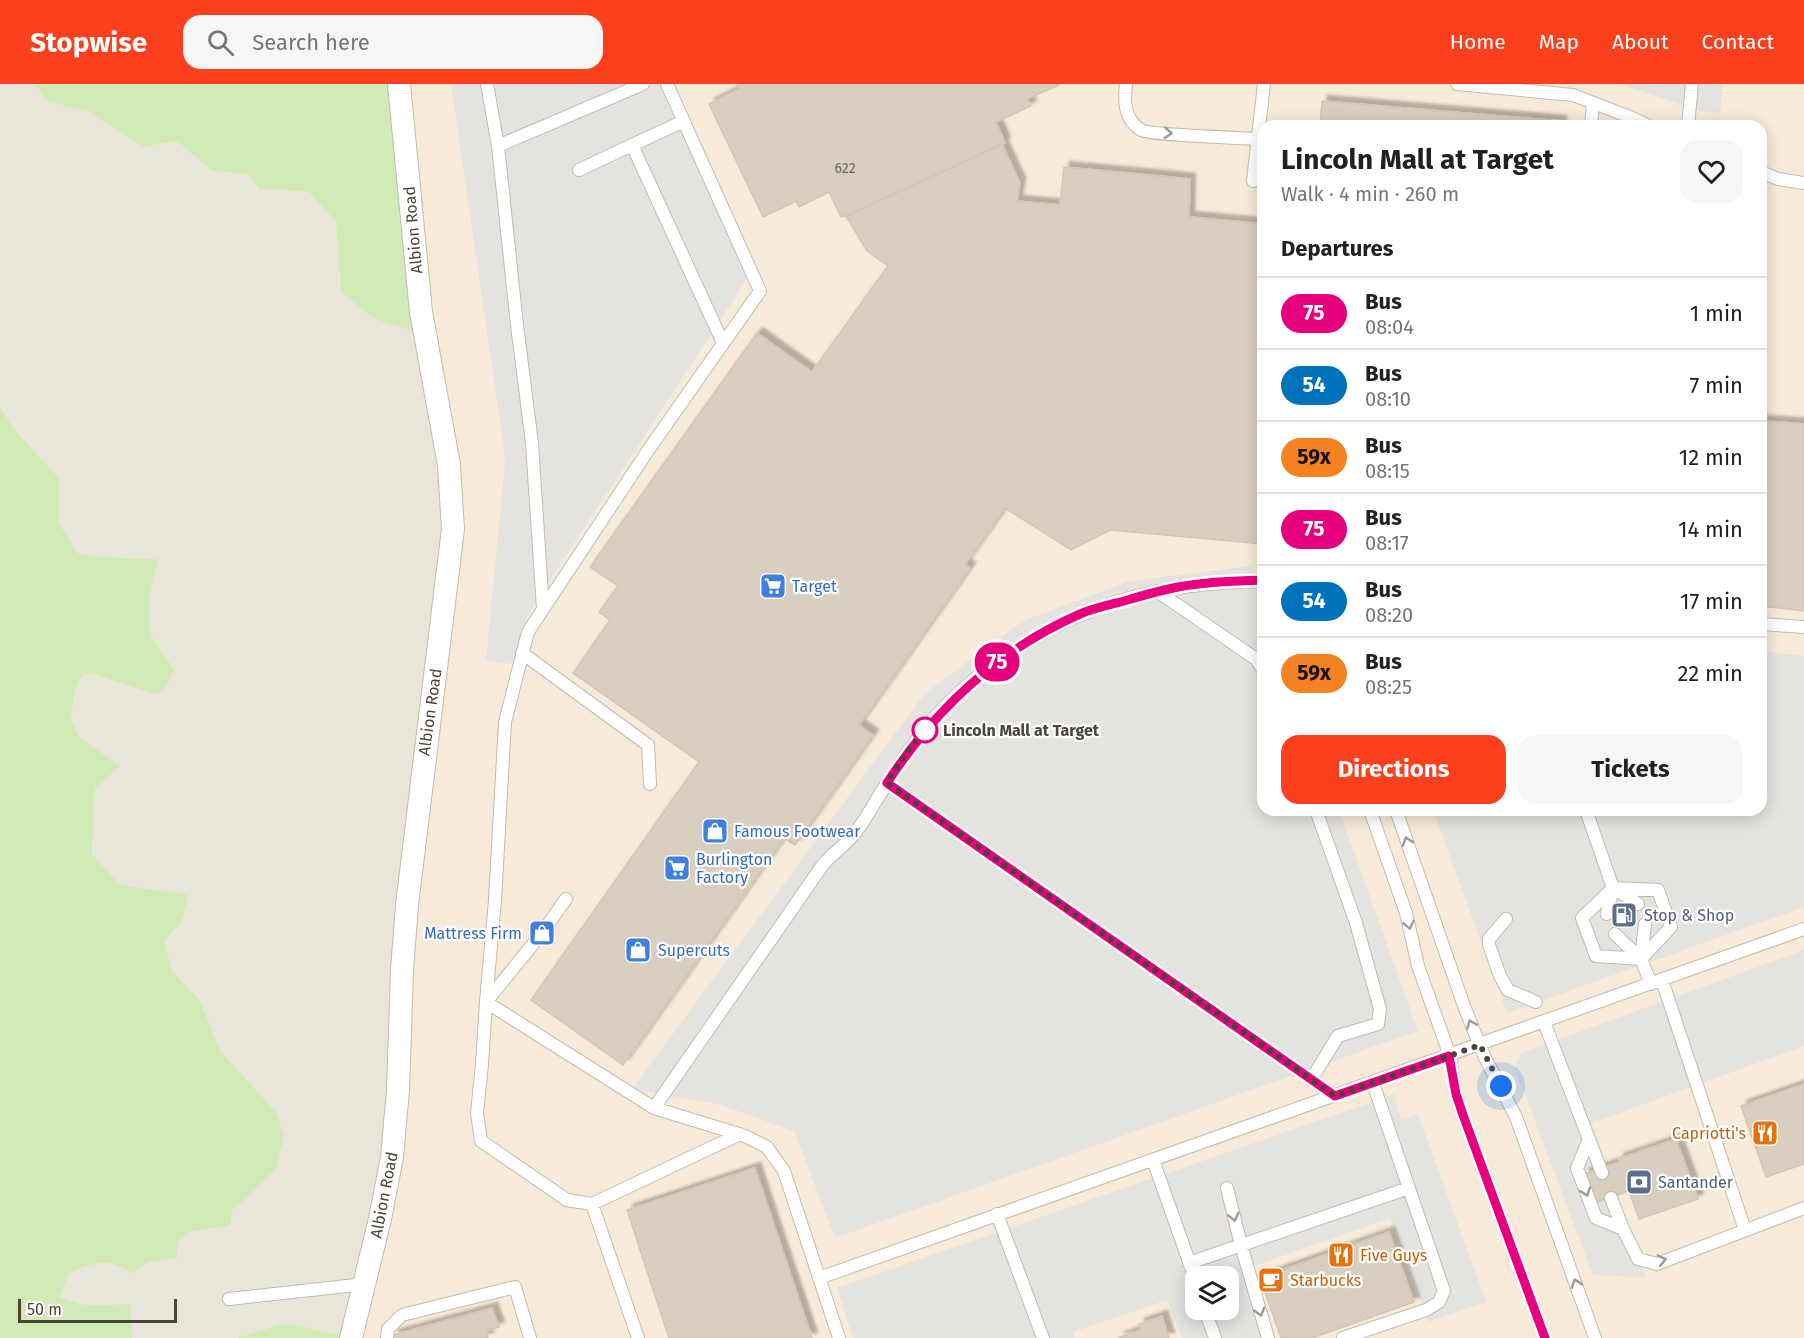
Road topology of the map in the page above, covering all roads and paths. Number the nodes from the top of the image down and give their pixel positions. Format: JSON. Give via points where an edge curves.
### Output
{"nodes":[{"id":1,"x":399,"y":84,"type":"edge"},
{"id":2,"x":487,"y":84,"type":"edge"},
{"id":3,"x":643,"y":84,"type":"edge"},
{"id":4,"x":667,"y":84,"type":"edge"},
{"id":5,"x":1126,"y":84,"type":"edge"},
{"id":6,"x":1264,"y":84,"type":"edge"},
{"id":7,"x":1457,"y":84,"type":"edge"},
{"id":8,"x":1692,"y":84,"type":"edge"},
{"id":9,"x":1593,"y":103,"type":"junction"},
{"id":10,"x":1260,"y":120,"type":"edge"},
{"id":11,"x":1592,"y":120,"type":"edge"},
{"id":12,"x":1634,"y":120,"type":"edge"},
{"id":13,"x":1689,"y":120,"type":"edge"},
{"id":14,"x":684,"y":121,"type":"junction"},
{"id":15,"x":1257,"y":139,"type":"edge"},
{"id":16,"x":632,"y":145,"type":"junction"},
{"id":17,"x":498,"y":146,"type":"junction"},
{"id":18,"x":1257,"y":147,"type":"edge"},
{"id":19,"x":579,"y":170,"type":"dead end"},
{"id":20,"x":1767,"y":174,"type":"edge"},
{"id":21,"x":1253,"y":181,"type":"dead end"},
{"id":22,"x":1804,"y":183,"type":"edge"},
{"id":23,"x":723,"y":343,"type":"junction"},
{"id":24,"x":1257,"y":580,"type":"edge"},
{"id":25,"x":1157,"y":591,"type":"junction"},
{"id":26,"x":543,"y":609,"type":"junction"},
{"id":27,"x":1767,"y":624,"type":"edge"},
{"id":28,"x":1804,"y":627,"type":"edge"},
{"id":29,"x":522,"y":653,"type":"junction"},
{"id":30,"x":1257,"y":661,"type":"edge"},
{"id":31,"x":887,"y":783,"type":"junction"},
{"id":32,"x":650,"y":784,"type":"dead end"},
{"id":33,"x":1318,"y":816,"type":"edge"},
{"id":34,"x":1372,"y":816,"type":"edge"},
{"id":35,"x":1398,"y":816,"type":"edge"},
{"id":36,"x":1588,"y":816,"type":"edge"},
{"id":37,"x":1613,"y":888,"type":"junction"},
{"id":38,"x":566,"y":899,"type":"dead end"},
{"id":39,"x":1638,"y":904,"type":"dead end"},
{"id":40,"x":1607,"y":914,"type":"dead end"},
{"id":41,"x":1506,"y":919,"type":"dead end"},
{"id":42,"x":1645,"y":924,"type":"dead end"},
{"id":43,"x":1804,"y":929,"type":"edge"},
{"id":44,"x":1615,"y":934,"type":"dead end"},
{"id":45,"x":1641,"y":959,"type":"junction"},
{"id":46,"x":1656,"y":982,"type":"junction"},
{"id":47,"x":486,"y":1002,"type":"junction"},
{"id":48,"x":1536,"y":1002,"type":"dead end"},
{"id":49,"x":1544,"y":1022,"type":"junction"},
{"id":50,"x":1480,"y":1045,"type":"junction"},
{"id":51,"x":1449,"y":1056,"type":"junction"},
{"id":52,"x":1311,"y":1080,"type":"junction"},
{"id":53,"x":1373,"y":1083,"type":"junction"},
{"id":54,"x":1335,"y":1096,"type":"junction"},
{"id":55,"x":654,"y":1108,"type":"junction"},
{"id":56,"x":740,"y":1134,"type":"junction"},
{"id":57,"x":1589,"y":1139,"type":"junction"},
{"id":58,"x":1153,"y":1160,"type":"junction"},
{"id":59,"x":1602,"y":1173,"type":"dead end"},
{"id":60,"x":1227,"y":1188,"type":"dead end"},
{"id":61,"x":1409,"y":1188,"type":"junction"},
{"id":62,"x":1611,"y":1198,"type":"dead end"},
{"id":63,"x":592,"y":1204,"type":"junction"},
{"id":64,"x":1804,"y":1208,"type":"edge"},
{"id":65,"x":998,"y":1214,"type":"junction"},
{"id":66,"x":1623,"y":1229,"type":"junction"},
{"id":67,"x":1745,"y":1230,"type":"junction"},
{"id":68,"x":1241,"y":1245,"type":"junction"},
{"id":69,"x":1189,"y":1263,"type":"junction"},
{"id":70,"x":1190,"y":1266,"type":"edge"},
{"id":71,"x":819,"y":1278,"type":"junction"},
{"id":72,"x":365,"y":1284,"type":"junction"},
{"id":73,"x":229,"y":1299,"type":"dead end"},
{"id":74,"x":1209,"y":1320,"type":"edge"},
{"id":75,"x":351,"y":1338,"type":"edge"},
{"id":76,"x":387,"y":1338,"type":"edge"},
{"id":77,"x":530,"y":1338,"type":"edge"},
{"id":78,"x":638,"y":1338,"type":"edge"},
{"id":79,"x":839,"y":1338,"type":"edge"},
{"id":80,"x":1043,"y":1338,"type":"edge"},
{"id":81,"x":1215,"y":1338,"type":"edge"},
{"id":82,"x":1268,"y":1338,"type":"edge"},
{"id":83,"x":1343,"y":1338,"type":"edge"},
{"id":84,"x":1545,"y":1338,"type":"edge"},
{"id":85,"x":1595,"y":1338,"type":"edge"}],
"edges":[{"from":1,"to":72,"type":"street","name":"Albion Road","via":[[420,303],[449,465],[453,529],[406,915],[392,1156]]},
{"from":2,"to":17,"type":"lane"},
{"from":3,"to":17,"type":"lane"},
{"from":4,"to":14,"type":"lane"},
{"from":5,"to":15,"type":"lane","one_way":true,"via":[[1127,117],[1142,131]]},
{"from":6,"to":10,"type":"lane"},
{"from":7,"to":9,"type":"lane","via":[[1573,95]]},
{"from":8,"to":13,"type":"lane"},
{"from":9,"to":11,"type":"lane"},
{"from":9,"to":12,"type":"lane"},
{"from":14,"to":16,"type":"lane"},
{"from":14,"to":23,"type":"lane","via":[[760,291]]},
{"from":16,"to":19,"type":"lane"},
{"from":16,"to":23,"type":"lane"},
{"from":17,"to":26,"type":"lane","via":[[532,443]]},
{"from":18,"to":21,"type":"lane"},
{"from":20,"to":22,"type":"lane"},
{"from":23,"to":26,"type":"lane"},
{"from":24,"to":25,"type":"lane"},
{"from":25,"to":30,"type":"lane"},
{"from":25,"to":31,"type":"lane","via":[[1080,614],[991,666],[927,727]]},
{"from":26,"to":29,"type":"lane","via":[[528,632]]},
{"from":27,"to":28,"type":"lane"},
{"from":29,"to":32,"type":"lane","via":[[648,745]]},
{"from":29,"to":47,"type":"lane","via":[[505,722]]},
{"from":31,"to":52,"type":"lane"},
{"from":31,"to":55,"type":"lane","via":[[854,835],[822,866]]},
{"from":33,"to":52,"type":"lane","via":[[1356,923],[1380,1009],[1378,1023],[1338,1036]]},
{"from":34,"to":51,"type":"lane","one_way":true},
{"from":50,"to":35,"type":"lane","one_way":true},
{"from":36,"to":37,"type":"lane"},
{"from":37,"to":39,"type":"lane"},
{"from":37,"to":40,"type":"lane"},
{"from":37,"to":45,"type":"lane","via":[[1658,890],[1671,927]]},
{"from":37,"to":45,"type":"lane","via":[[1582,918],[1596,956]]},
{"from":38,"to":47,"type":"lane"},
{"from":41,"to":48,"type":"lane","via":[[1489,939],[1500,976],[1508,990]]},
{"from":42,"to":45,"type":"lane"},
{"from":43,"to":46,"type":"lane"},
{"from":44,"to":45,"type":"lane"},
{"from":45,"to":46,"type":"lane"},
{"from":46,"to":49,"type":"lane"},
{"from":46,"to":67,"type":"lane"},
{"from":47,"to":55,"type":"lane"},
{"from":47,"to":63,"type":"lane","via":[[477,1113],[481,1140],[567,1200]]},
{"from":49,"to":50,"type":"lane"},
{"from":49,"to":57,"type":"lane"},
{"from":50,"to":51,"type":"lane"},
{"from":85,"to":50,"type":"lane","one_way":true,"via":[[1516,1117]]},
{"from":51,"to":53,"type":"lane"},
{"from":51,"to":84,"type":"lane","via":[[1463,1115]]},
{"from":52,"to":54,"type":"lane"},
{"from":53,"to":54,"type":"lane"},
{"from":53,"to":61,"type":"lane"},
{"from":54,"to":58,"type":"lane"},
{"from":55,"to":56,"type":"lane"},
{"from":56,"to":63,"type":"lane"},
{"from":56,"to":71,"type":"lane","via":[[767,1147],[784,1172]]},
{"from":57,"to":59,"type":"lane"},
{"from":57,"to":66,"type":"lane","one_way":true,"via":[[1578,1168],[1596,1218]]},
{"from":58,"to":65,"type":"lane"},
{"from":58,"to":69,"type":"lane"},
{"from":60,"to":68,"type":"lane","one_way":true},
{"from":61,"to":68,"type":"lane"},
{"from":61,"to":83,"type":"lane","via":[[1444,1291],[1439,1302],[1426,1310]]},
{"from":62,"to":66,"type":"lane"},
{"from":63,"to":78,"type":"lane"},
{"from":64,"to":67,"type":"lane"},
{"from":65,"to":71,"type":"lane"},
{"from":65,"to":80,"type":"lane"},
{"from":66,"to":67,"type":"lane","one_way":true,"via":[[1638,1259],[1657,1264]]},
{"from":68,"to":69,"type":"lane"},
{"from":68,"to":82,"type":"lane","one_way":true},
{"from":69,"to":70,"type":"lane"},
{"from":71,"to":79,"type":"lane"},
{"from":72,"to":73,"type":"lane"},
{"from":72,"to":75,"type":"street","name":"Albion Road"},
{"from":74,"to":81,"type":"lane"},
{"from":76,"to":77,"type":"lane","via":[[388,1329],[402,1315],[515,1287]]}]}
